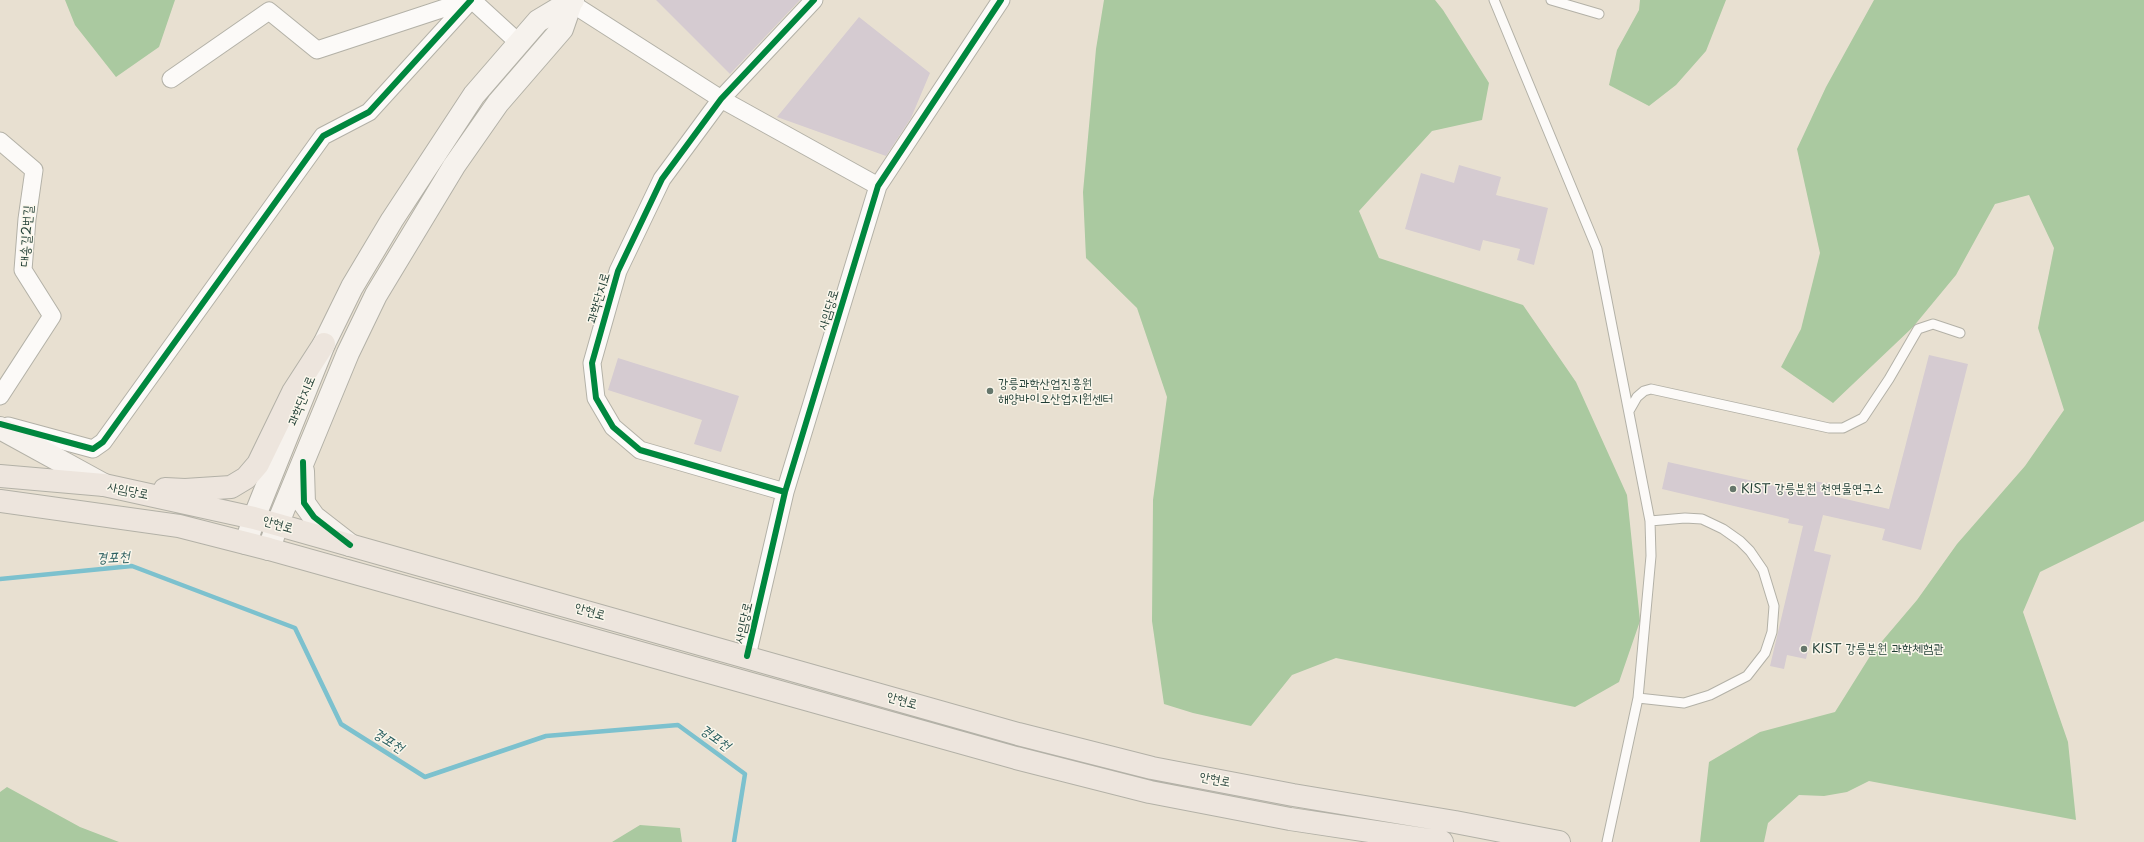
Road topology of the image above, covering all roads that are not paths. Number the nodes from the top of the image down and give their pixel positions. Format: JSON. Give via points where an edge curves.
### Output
{"nodes":[{"id":1,"x":471,"y":0,"type":"edge"},
{"id":2,"x":814,"y":0,"type":"edge"},
{"id":3,"x":1001,"y":0,"type":"edge"},
{"id":4,"x":1494,"y":0,"type":"edge"},
{"id":5,"x":1551,"y":0,"type":"edge"},
{"id":6,"x":572,"y":1,"type":"edge"},
{"id":7,"x":269,"y":6,"type":"edge"},
{"id":8,"x":1600,"y":14,"type":"dead end"},
{"id":9,"x":519,"y":43,"type":"junction"},
{"id":10,"x":171,"y":79,"type":"dead end"},
{"id":11,"x":721,"y":99,"type":"junction"},
{"id":12,"x":0,"y":141,"type":"edge"},
{"id":13,"x":878,"y":186,"type":"junction"},
{"id":14,"x":1960,"y":333,"type":"dead end"},
{"id":15,"x":324,"y":344,"type":"junction"},
{"id":16,"x":0,"y":396,"type":"edge"},
{"id":17,"x":1629,"y":411,"type":"junction"},
{"id":18,"x":0,"y":424,"type":"edge"},
{"id":19,"x":0,"y":428,"type":"edge"},
{"id":20,"x":303,"y":462,"type":"junction"},
{"id":21,"x":0,"y":476,"type":"edge"},
{"id":22,"x":104,"y":485,"type":"junction"},
{"id":23,"x":785,"y":492,"type":"junction"},
{"id":24,"x":0,"y":501,"type":"edge"},
{"id":25,"x":254,"y":518,"type":"junction"},
{"id":26,"x":1650,"y":521,"type":"junction"},
{"id":27,"x":277,"y":525,"type":"junction"},
{"id":28,"x":246,"y":543,"type":"junction"},
{"id":29,"x":350,"y":545,"type":"junction"},
{"id":30,"x":269,"y":549,"type":"junction"},
{"id":31,"x":747,"y":656,"type":"junction"},
{"id":32,"x":741,"y":681,"type":"junction"},
{"id":33,"x":1638,"y":698,"type":"junction"},
{"id":34,"x":1442,"y":842,"type":"edge"},
{"id":35,"x":1559,"y":842,"type":"edge"},
{"id":36,"x":1607,"y":842,"type":"edge"}],
"edges":[{"from":1,"to":7,"type":"street","via":[[317,50]]},
{"from":1,"to":9,"type":"street"},
{"from":1,"to":18,"type":"street","via":[[369,112],[323,136],[103,442],[93,449]]},
{"from":2,"to":11,"type":"street","name":"과학단지로"},
{"from":3,"to":13,"type":"street","name":"사임당로"},
{"from":4,"to":17,"type":"lane","via":[[1597,249]]},
{"from":5,"to":8,"type":"lane"},
{"from":6,"to":9,"type":"street","name":"과학단지로","via":[[538,21]]},
{"from":6,"to":11,"type":"street"},
{"from":6,"to":20,"type":"street","name":"과학단지로","via":[[562,29],[498,103],[454,166],[376,295],[348,353]]},
{"from":7,"to":10,"type":"street"},
{"from":9,"to":15,"type":"street","name":"과학단지로","via":[[474,95],[392,220],[352,287]]},
{"from":11,"to":13,"type":"street"},
{"from":11,"to":23,"type":"street","name":"과학단지로","via":[[662,179],[618,271],[592,363],[596,398],[613,427],[640,450]]},
{"from":12,"to":16,"type":"street","name":"대송길2번길","via":[[34,170],[23,270],[52,316]]},
{"from":13,"to":23,"type":"street","name":"사임당로"},
{"from":14,"to":17,"type":"lane","via":[[1933,324],[1918,329],[1890,379],[1863,418],[1843,428],[1829,428],[1651,389],[1637,397]]},
{"from":15,"to":22,"type":"highway","via":[[293,392],[258,464],[246,478],[231,487],[185,490]]},
{"from":15,"to":25,"type":"street","name":"과학단지로"},
{"from":17,"to":26,"type":"lane"},
{"from":19,"to":22,"type":"street"},
{"from":20,"to":27,"type":"street","name":"과학단지로"},
{"from":20,"to":29,"type":"street","via":[[304,502],[314,517]]},
{"from":21,"to":22,"type":"highway","name":"사임당로"},
{"from":22,"to":25,"type":"highway","name":"사임당로"},
{"from":23,"to":31,"type":"street","name":"사임당로"},
{"from":24,"to":28,"type":"highway","name":"사임당로","via":[[179,526]]},
{"from":25,"to":27,"type":"highway","name":"안현로"},
{"from":25,"to":28,"type":"street","name":"과학단지로"},
{"from":26,"to":33,"type":"lane","via":[[1651,556]]},
{"from":26,"to":33,"type":"lane","via":[[1702,519],[1723,529],[1750,551],[1764,570],[1774,606],[1772,632],[1765,653],[1747,676],[1710,695],[1684,703]]},
{"from":27,"to":29,"type":"highway","name":"안현로"},
{"from":27,"to":30,"type":"street","name":"과학단지로"},
{"from":28,"to":30,"type":"highway","name":"안현로"},
{"from":29,"to":31,"type":"highway","name":"안현로"},
{"from":30,"to":32,"type":"highway","name":"안현로"},
{"from":31,"to":32,"type":"highway"},
{"from":31,"to":35,"type":"highway","name":"안현로","via":[[1018,734],[1152,768]]},
{"from":32,"to":34,"type":"highway","name":"안현로","via":[[1016,758],[1150,792],[1290,819]]},
{"from":33,"to":36,"type":"lane"}]}
